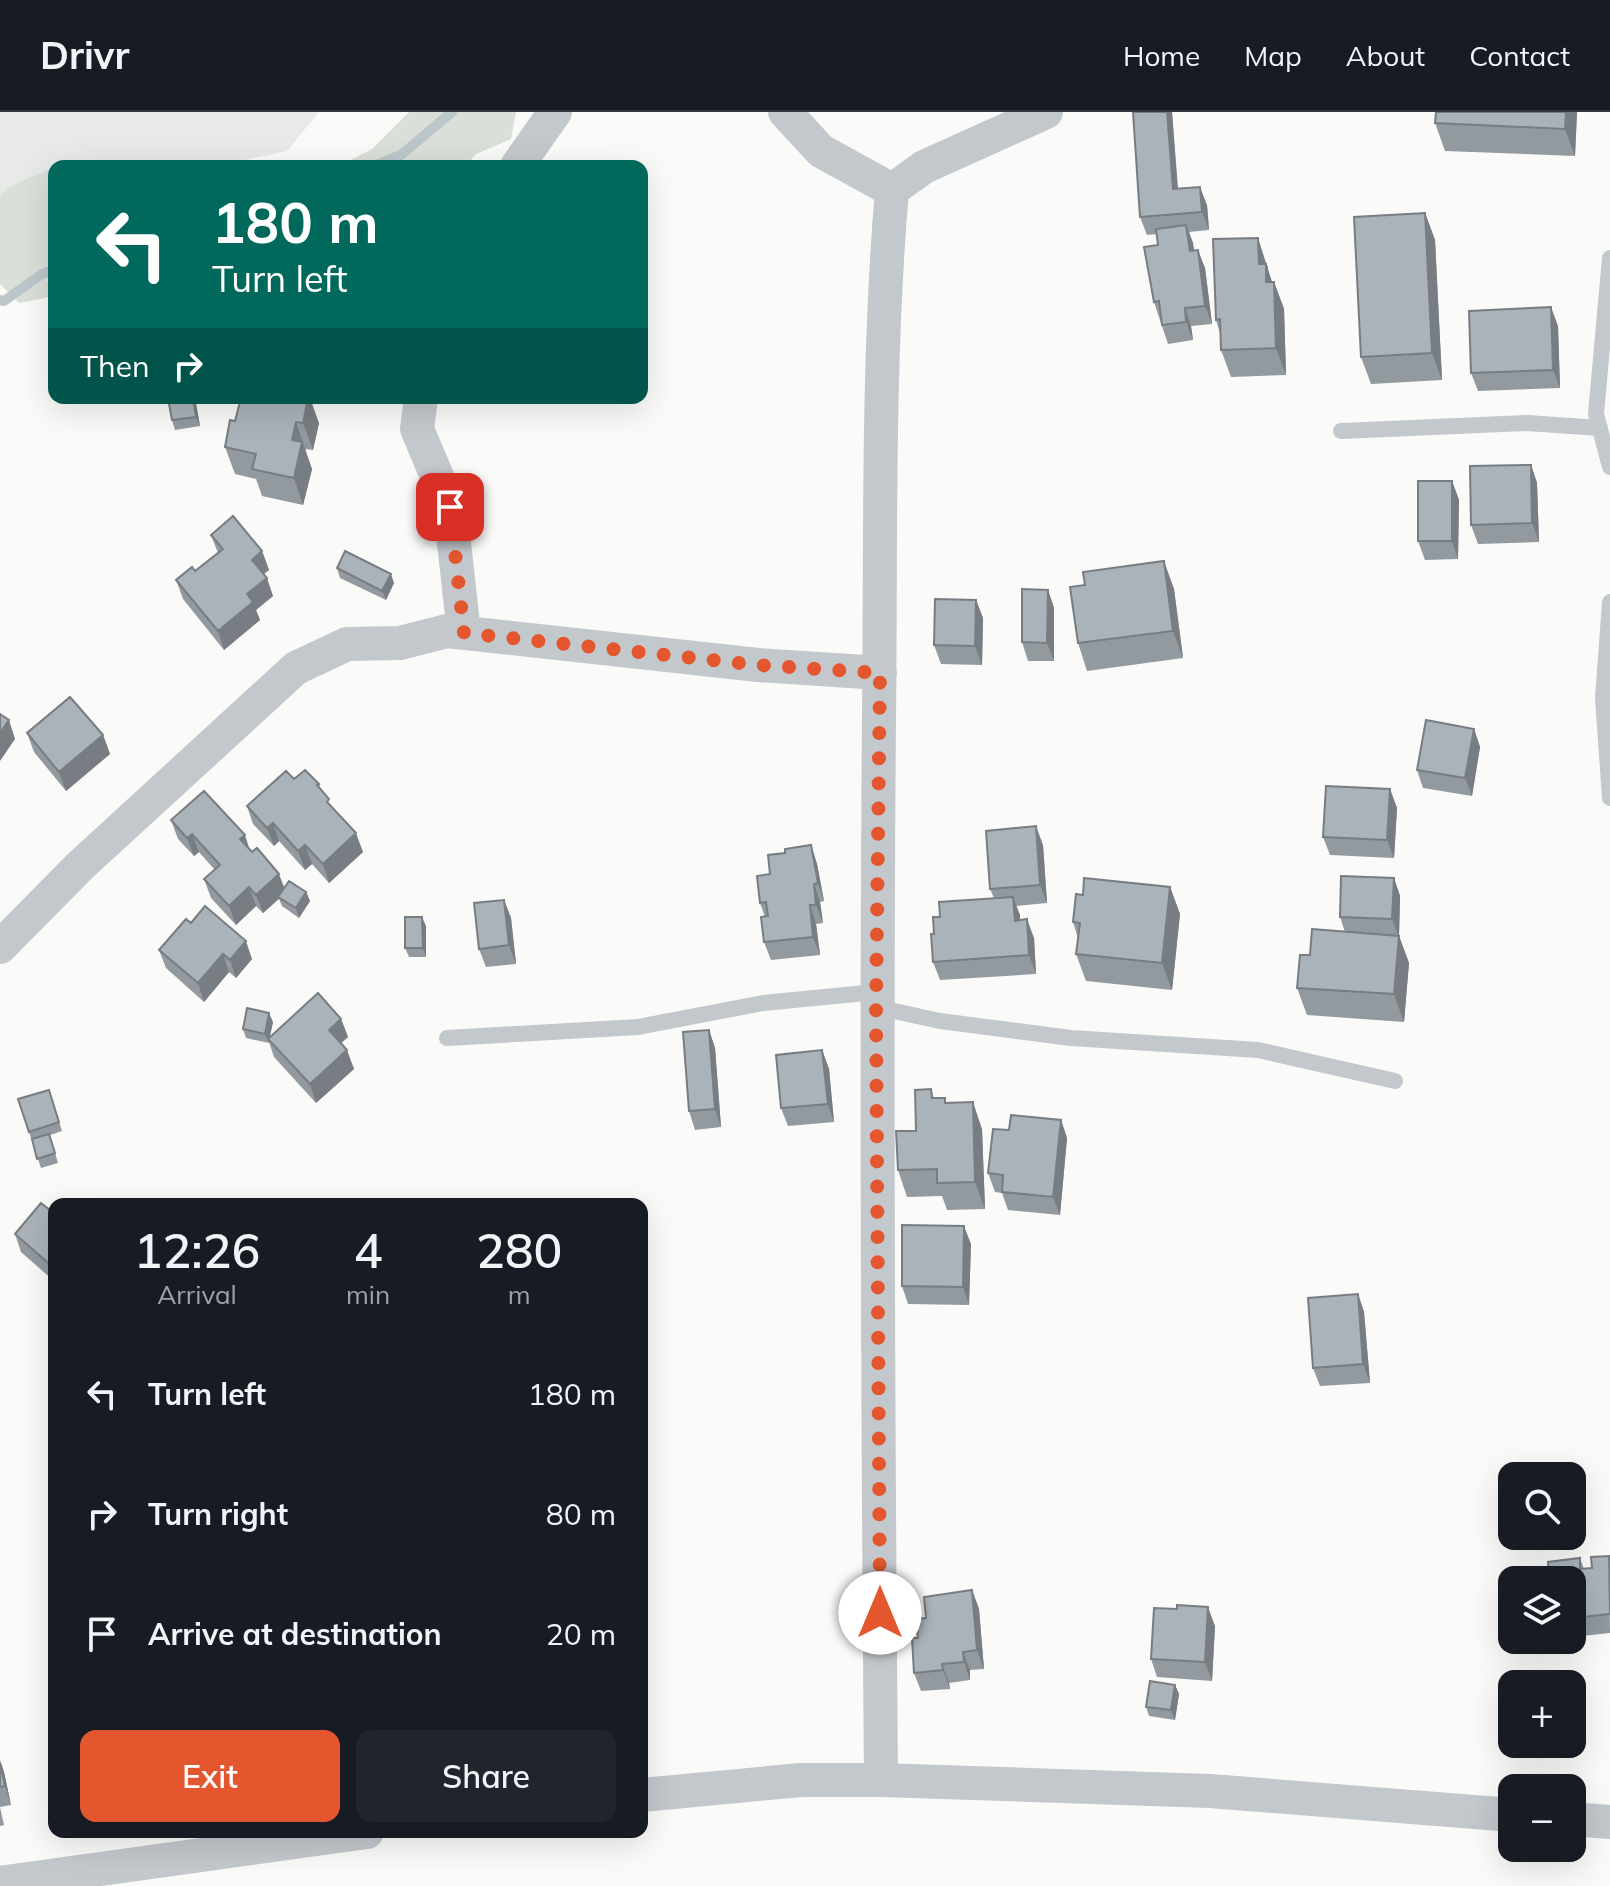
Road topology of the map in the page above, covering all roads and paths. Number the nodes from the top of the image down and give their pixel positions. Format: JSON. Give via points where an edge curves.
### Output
{"nodes":[{"id":1,"x":555,"y":112,"type":"edge"},
{"id":2,"x":785,"y":112,"type":"edge"},
{"id":3,"x":1046,"y":112,"type":"edge"},
{"id":4,"x":521,"y":160,"type":"edge"},
{"id":5,"x":892,"y":190,"type":"junction"},
{"id":6,"x":1610,"y":258,"type":"edge"},
{"id":7,"x":420,"y":404,"type":"edge"},
{"id":8,"x":1600,"y":428,"type":"junction"},
{"id":9,"x":1341,"y":431,"type":"dead end"},
{"id":10,"x":1610,"y":467,"type":"edge"},
{"id":11,"x":1610,"y":602,"type":"edge"},
{"id":12,"x":464,"y":633,"type":"junction"},
{"id":13,"x":880,"y":673,"type":"junction"},
{"id":14,"x":1610,"y":798,"type":"edge"},
{"id":15,"x":0,"y":947,"type":"edge"},
{"id":16,"x":876,"y":1000,"type":"junction"},
{"id":17,"x":447,"y":1038,"type":"dead end"},
{"id":18,"x":1395,"y":1081,"type":"dead end"},
{"id":19,"x":881,"y":1780,"type":"junction"},
{"id":20,"x":648,"y":1794,"type":"edge"},
{"id":21,"x":1498,"y":1814,"type":"edge"},
{"id":22,"x":1586,"y":1820,"type":"edge"},
{"id":23,"x":1610,"y":1822,"type":"edge"},
{"id":24,"x":324,"y":1838,"type":"edge"},
{"id":25,"x":0,"y":1883,"type":"edge"}],
"edges":[{"from":1,"to":4,"type":"street"},
{"from":2,"to":5,"type":"street","via":[[821,151]]},
{"from":3,"to":5,"type":"street","via":[[924,167]]},
{"from":5,"to":13,"type":"street"},
{"from":6,"to":8,"type":"lane","via":[[1596,414]]},
{"from":7,"to":12,"type":"street","via":[[417,429],[450,507]]},
{"from":8,"to":9,"type":"lane","via":[[1527,423]]},
{"from":8,"to":10,"type":"lane"},
{"from":11,"to":14,"type":"lane","via":[[1603,698]]},
{"from":12,"to":13,"type":"street"},
{"from":12,"to":15,"type":"street","via":[[347,644],[296,668],[80,866]]},
{"from":13,"to":16,"type":"street"},
{"from":16,"to":17,"type":"lane","via":[[763,1003],[638,1027]]},
{"from":16,"to":18,"type":"lane","via":[[940,1021],[1071,1038],[1258,1050]]},
{"from":16,"to":19,"type":"street"},
{"from":19,"to":20,"type":"street","via":[[801,1780]]},
{"from":19,"to":21,"type":"street","via":[[1210,1791]]},
{"from":22,"to":23,"type":"street"},
{"from":24,"to":25,"type":"street"}]}
